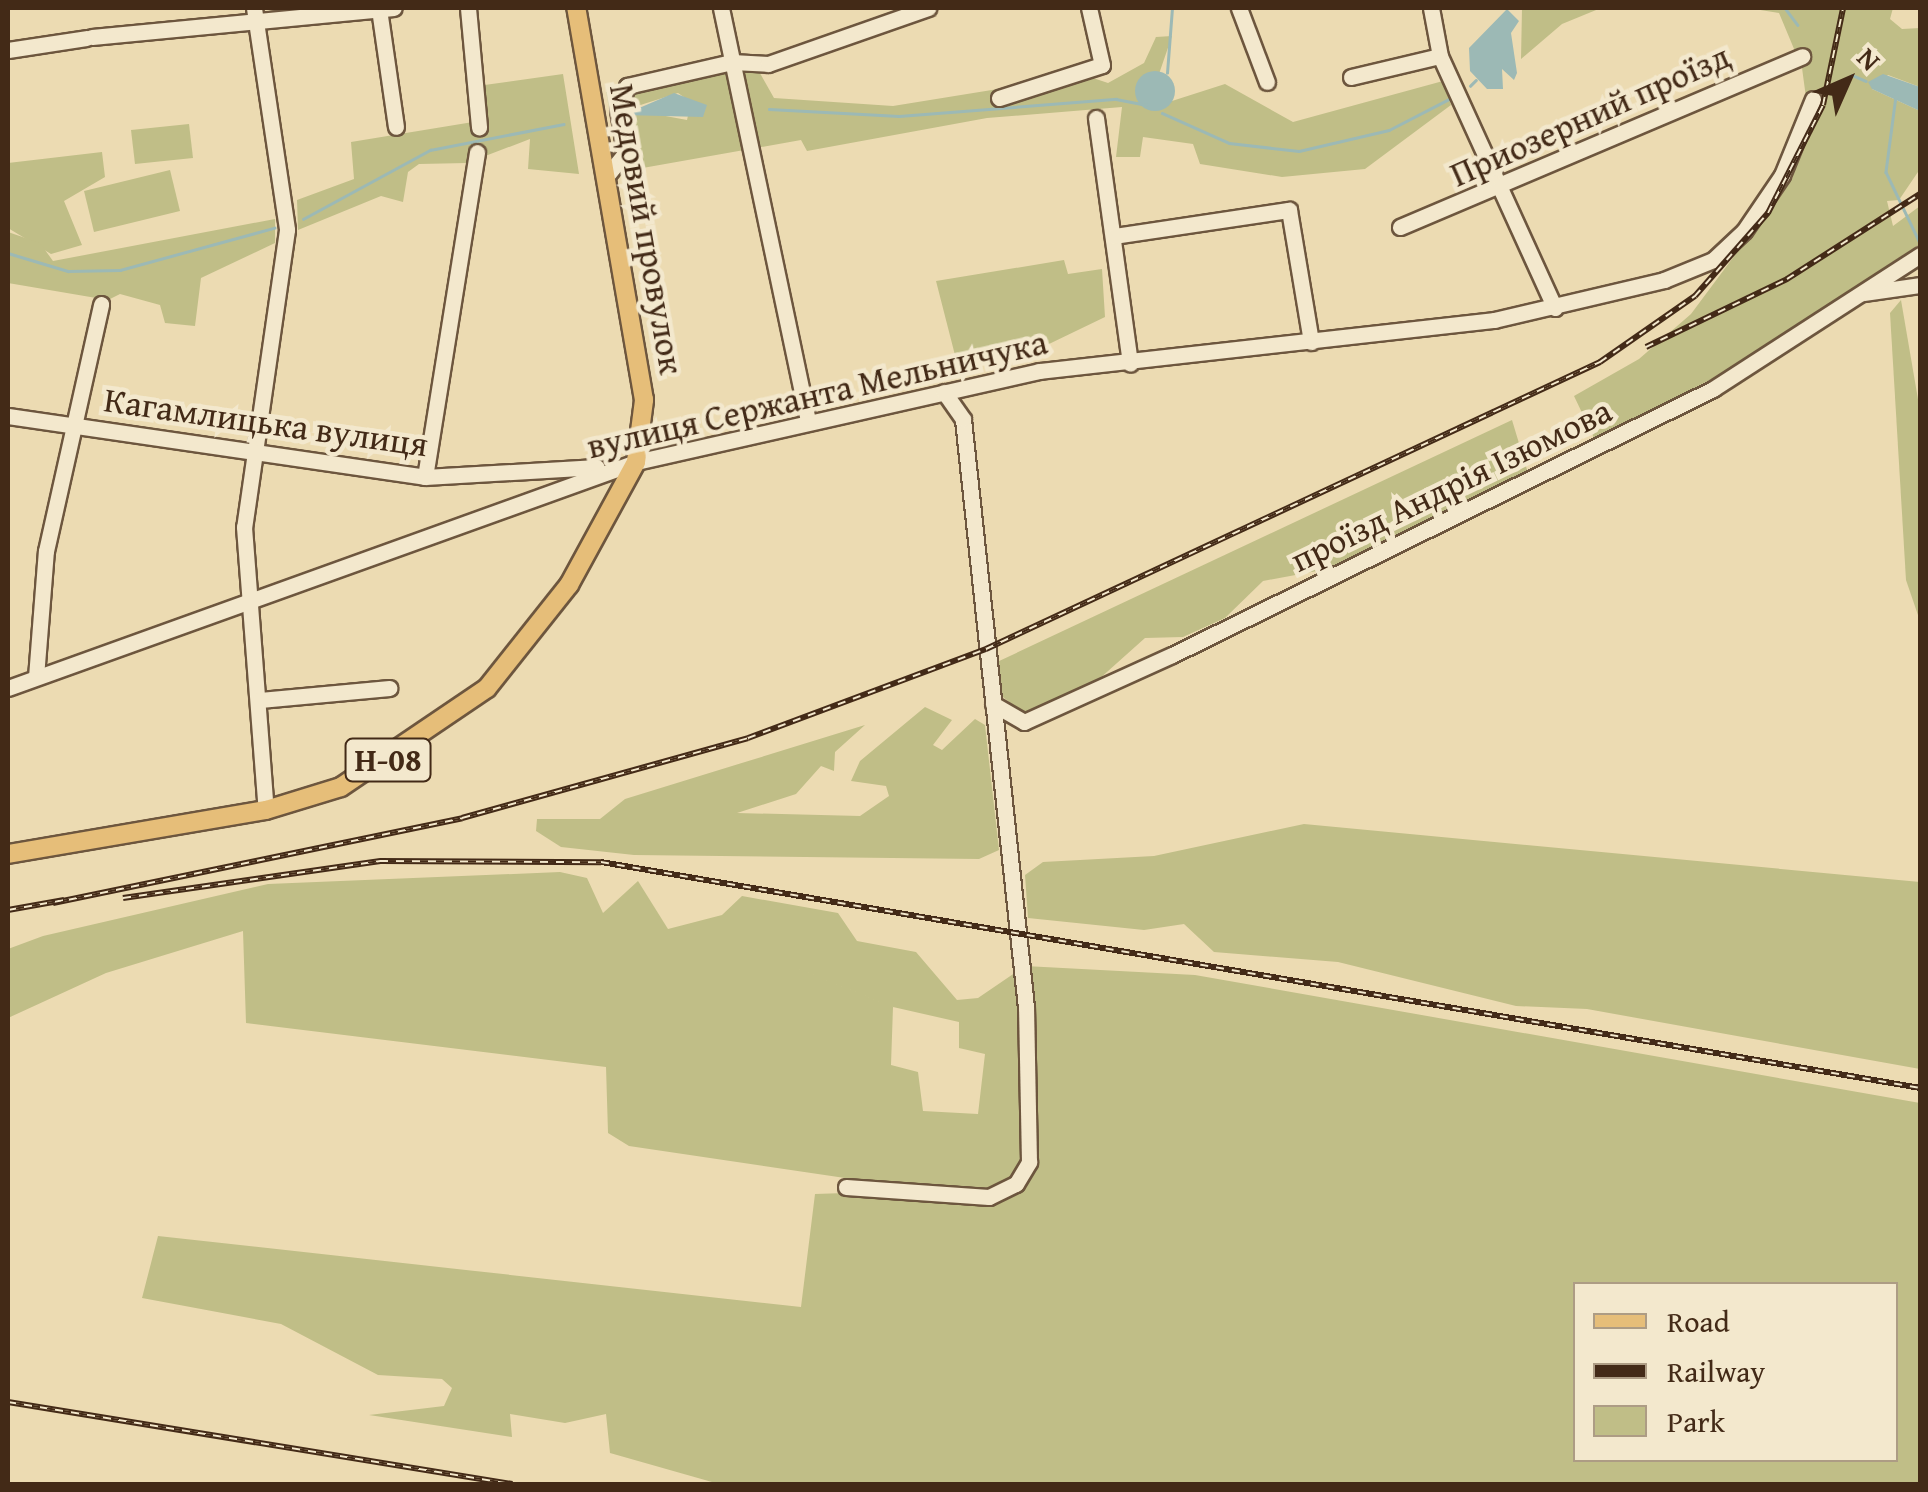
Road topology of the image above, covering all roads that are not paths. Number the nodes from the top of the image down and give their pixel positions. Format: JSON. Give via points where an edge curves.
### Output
{"nodes":[{"id":1,"x":387,"y":8,"type":"edge"},
{"id":2,"x":468,"y":8,"type":"edge"},
{"id":3,"x":576,"y":8,"type":"edge"},
{"id":4,"x":721,"y":8,"type":"edge"},
{"id":5,"x":928,"y":8,"type":"edge"},
{"id":6,"x":1089,"y":8,"type":"edge"},
{"id":7,"x":1243,"y":8,"type":"edge"},
{"id":8,"x":1430,"y":8,"type":"edge"},
{"id":9,"x":255,"y":13,"type":"edge"},
{"id":10,"x":8,"y":50,"type":"edge"},
{"id":11,"x":1440,"y":56,"type":"junction"},
{"id":12,"x":1802,"y":56,"type":"dead end"},
{"id":13,"x":732,"y":62,"type":"junction"},
{"id":14,"x":1351,"y":77,"type":"dead end"},
{"id":15,"x":1266,"y":82,"type":"dead end"},
{"id":16,"x":999,"y":98,"type":"dead end"},
{"id":17,"x":1813,"y":98,"type":"dead end"},
{"id":18,"x":1096,"y":118,"type":"dead end"},
{"id":19,"x":396,"y":127,"type":"dead end"},
{"id":20,"x":479,"y":127,"type":"dead end"},
{"id":21,"x":477,"y":152,"type":"dead end"},
{"id":22,"x":605,"y":178,"type":"junction"},
{"id":23,"x":1504,"y":186,"type":"junction"},
{"id":24,"x":1400,"y":227,"type":"dead end"},
{"id":25,"x":1114,"y":236,"type":"junction"},
{"id":26,"x":1920,"y":255,"type":"edge"},
{"id":27,"x":1916,"y":286,"type":"edge"},
{"id":28,"x":1860,"y":293,"type":"junction"},
{"id":29,"x":101,"y":304,"type":"dead end"},
{"id":30,"x":1556,"y":308,"type":"junction"},
{"id":31,"x":1312,"y":342,"type":"junction"},
{"id":32,"x":1130,"y":364,"type":"junction"},
{"id":33,"x":944,"y":392,"type":"junction"},
{"id":34,"x":8,"y":416,"type":"edge"},
{"id":35,"x":808,"y":420,"type":"junction"},
{"id":36,"x":74,"y":426,"type":"junction"},
{"id":37,"x":248,"y":452,"type":"junction"},
{"id":38,"x":636,"y":462,"type":"junction"},
{"id":39,"x":425,"y":477,"type":"junction"},
{"id":40,"x":248,"y":596,"type":"junction"},
{"id":41,"x":36,"y":677,"type":"junction"},
{"id":42,"x":8,"y":688,"type":"edge"},
{"id":43,"x":388,"y":688,"type":"dead end"},
{"id":44,"x":260,"y":700,"type":"junction"},
{"id":45,"x":994,"y":704,"type":"junction"},
{"id":46,"x":266,"y":810,"type":"junction"},
{"id":47,"x":8,"y":854,"type":"edge"},
{"id":48,"x":846,"y":1187,"type":"dead end"}],
"edges":[{"from":1,"to":9,"type":"street"},
{"from":1,"to":19,"type":"street"},
{"from":2,"to":20,"type":"street"},
{"from":3,"to":22,"type":"main road","name":"Медовий провулок","number":"Н-08"},
{"from":4,"to":13,"type":"street"},
{"from":5,"to":13,"type":"street","via":[[768,64]]},
{"from":6,"to":16,"type":"street","via":[[1106,60]]},
{"from":7,"to":15,"type":"street"},
{"from":8,"to":11,"type":"street"},
{"from":9,"to":10,"type":"street"},
{"from":9,"to":37,"type":"street","via":[[287,230]]},
{"from":11,"to":14,"type":"street"},
{"from":11,"to":23,"type":"street"},
{"from":12,"to":23,"type":"street","name":"Приозерний проїзд"},
{"from":13,"to":22,"type":"street","via":[[622,91],[625,153]]},
{"from":13,"to":35,"type":"street"},
{"from":17,"to":30,"type":"street","name":"вулиця Сержанта Мельничука","via":[[1766,202],[1725,251],[1664,280]]},
{"from":18,"to":25,"type":"street"},
{"from":21,"to":39,"type":"street"},
{"from":22,"to":38,"type":"main road","name":"Медовий провулок","number":"Н-08","via":[[644,400]]},
{"from":23,"to":24,"type":"street","name":"Приозерний проїзд"},
{"from":23,"to":30,"type":"street"},
{"from":25,"to":31,"type":"street","via":[[1289,210]]},
{"from":25,"to":32,"type":"street"},
{"from":26,"to":28,"type":"street","name":"проїзд Андрія Ізюмова"},
{"from":27,"to":28,"type":"street"},
{"from":28,"to":45,"type":"street","name":"проїзд Андрія Ізюмова","via":[[1714,388],[1082,698],[1024,722]]},
{"from":29,"to":36,"type":"street"},
{"from":30,"to":31,"type":"street","name":"вулиця Сержанта Мельничука"},
{"from":31,"to":32,"type":"street","name":"вулиця Сержанта Мельничука"},
{"from":32,"to":33,"type":"street","name":"вулиця Сержанта Мельничука"},
{"from":33,"to":35,"type":"street","name":"вулиця Сержанта Мельничука"},
{"from":33,"to":45,"type":"street","via":[[963,418]]},
{"from":34,"to":36,"type":"street","name":"Кагамлицька вулиця"},
{"from":35,"to":38,"type":"street","name":"вулиця Сержанта Мельничука"},
{"from":36,"to":37,"type":"street","name":"Кагамлицька вулиця"},
{"from":36,"to":41,"type":"street","via":[[46,551]]},
{"from":37,"to":39,"type":"street","name":"Кагамлицька вулиця"},
{"from":37,"to":40,"type":"street"},
{"from":38,"to":39,"type":"street","name":"Кагамлицька вулиця"},
{"from":38,"to":40,"type":"street","name":"вулиця Сержанта Мельничука"},
{"from":38,"to":46,"type":"main road","number":"Н-08","via":[[569,584],[486,688],[340,787]]},
{"from":40,"to":41,"type":"street","name":"вулиця Сержанта Мельничука"},
{"from":40,"to":44,"type":"street"},
{"from":41,"to":42,"type":"street","name":"вулиця Сержанта Мельничука"},
{"from":43,"to":44,"type":"street"},
{"from":44,"to":46,"type":"street"},
{"from":45,"to":48,"type":"street","via":[[1026,1007],[1029,1162],[1016,1184],[990,1197]]},
{"from":46,"to":47,"type":"main road","number":"Н-08"}]}
